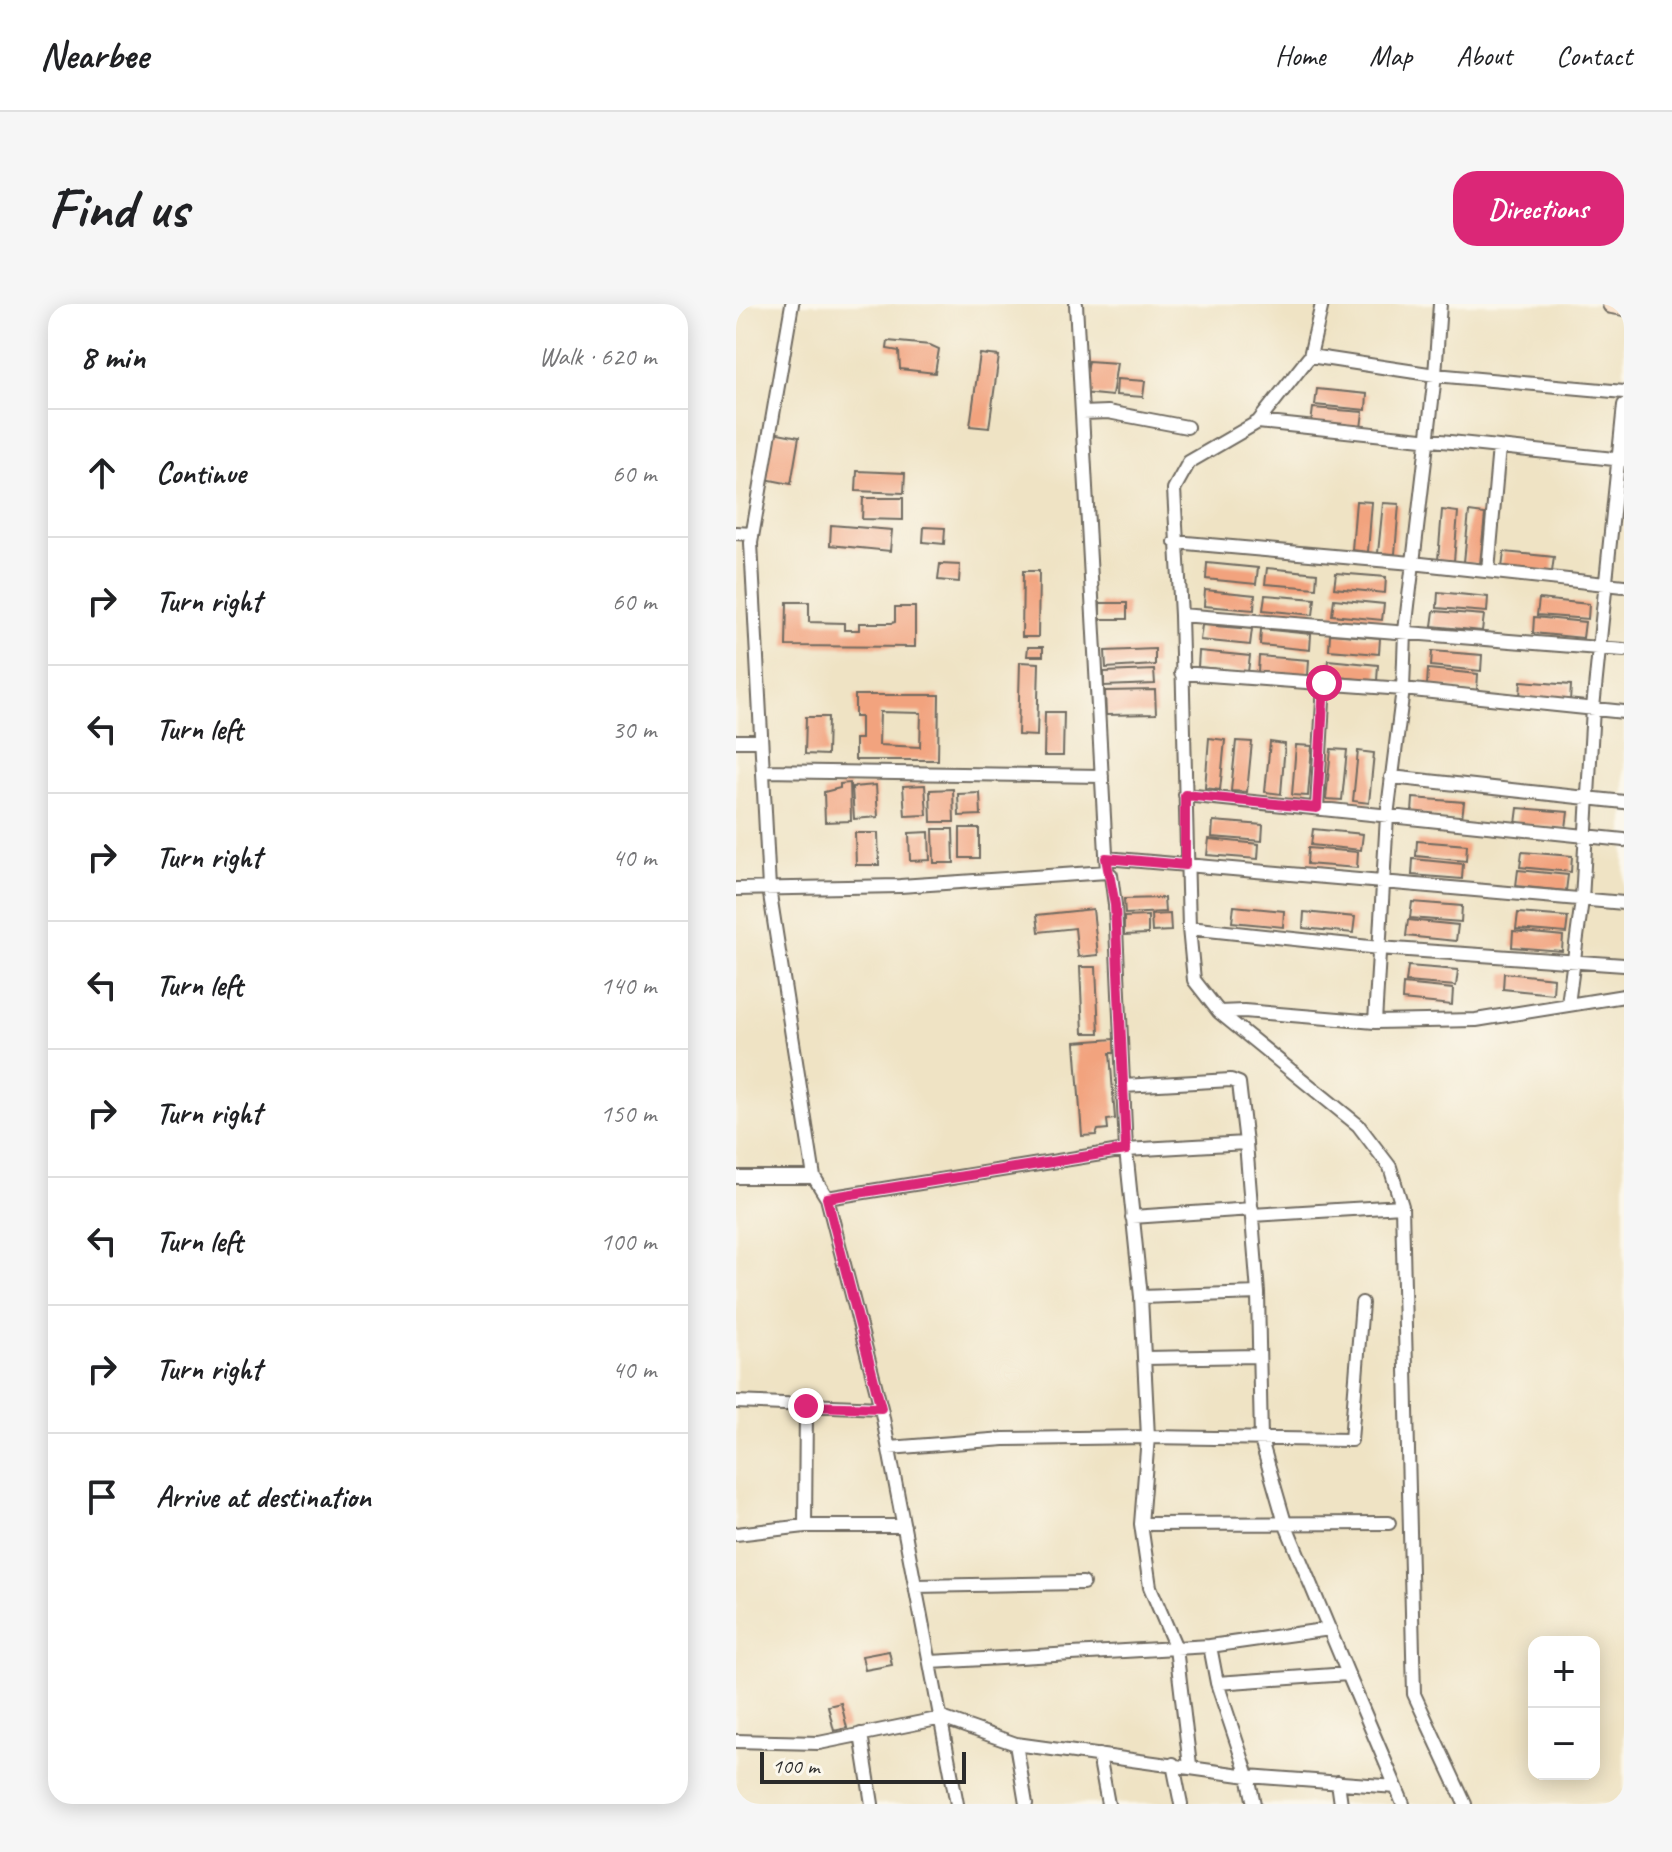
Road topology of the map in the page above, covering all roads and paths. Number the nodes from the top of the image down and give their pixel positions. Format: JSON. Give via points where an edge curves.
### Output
{"nodes":[{"id":1,"x":792,"y":304,"type":"edge"},
{"id":2,"x":1076,"y":304,"type":"edge"},
{"id":3,"x":1322,"y":304,"type":"edge"},
{"id":4,"x":1440,"y":304,"type":"edge"},
{"id":5,"x":1612,"y":304,"type":"edge"},
{"id":6,"x":1624,"y":306,"type":"edge"},
{"id":7,"x":1310,"y":356,"type":"junction"},
{"id":8,"x":1435,"y":375,"type":"junction"},
{"id":9,"x":1624,"y":392,"type":"edge"},
{"id":10,"x":1624,"y":405,"type":"edge"},
{"id":11,"x":1082,"y":413,"type":"junction"},
{"id":12,"x":1258,"y":422,"type":"junction"},
{"id":13,"x":1187,"y":427,"type":"dead end"},
{"id":14,"x":1427,"y":439,"type":"junction"},
{"id":15,"x":1499,"y":447,"type":"junction"},
{"id":16,"x":1621,"y":460,"type":"edge"},
{"id":17,"x":736,"y":533,"type":"edge"},
{"id":18,"x":752,"y":534,"type":"junction"},
{"id":19,"x":1175,"y":542,"type":"junction"},
{"id":20,"x":1412,"y":563,"type":"junction"},
{"id":21,"x":1488,"y":571,"type":"junction"},
{"id":22,"x":1607,"y":585,"type":"junction"},
{"id":23,"x":1624,"y":586,"type":"edge"},
{"id":24,"x":1181,"y":615,"type":"junction"},
{"id":25,"x":1405,"y":631,"type":"junction"},
{"id":26,"x":1599,"y":647,"type":"junction"},
{"id":27,"x":1624,"y":650,"type":"edge"},
{"id":28,"x":1181,"y":673,"type":"junction"},
{"id":29,"x":1324,"y":683,"type":"junction"},
{"id":30,"x":1403,"y":689,"type":"junction"},
{"id":31,"x":1593,"y":708,"type":"junction"},
{"id":32,"x":1624,"y":712,"type":"edge"},
{"id":33,"x":736,"y":741,"type":"edge"},
{"id":34,"x":761,"y":741,"type":"junction"},
{"id":35,"x":763,"y":771,"type":"junction"},
{"id":36,"x":1102,"y":776,"type":"junction"},
{"id":37,"x":1391,"y":777,"type":"junction"},
{"id":38,"x":1185,"y":795,"type":"junction"},
{"id":39,"x":1587,"y":799,"type":"junction"},
{"id":40,"x":1624,"y":802,"type":"edge"},
{"id":41,"x":1317,"y":808,"type":"junction"},
{"id":42,"x":1387,"y":816,"type":"junction"},
{"id":43,"x":1586,"y":836,"type":"junction"},
{"id":44,"x":1624,"y":840,"type":"edge"},
{"id":45,"x":1106,"y":858,"type":"junction"},
{"id":46,"x":1185,"y":865,"type":"junction"},
{"id":47,"x":1107,"y":872,"type":"junction"},
{"id":48,"x":1384,"y":881,"type":"junction"},
{"id":49,"x":769,"y":888,"type":"junction"},
{"id":50,"x":736,"y":889,"type":"edge"},
{"id":51,"x":1582,"y":900,"type":"junction"},
{"id":52,"x":1624,"y":903,"type":"edge"},
{"id":53,"x":1189,"y":928,"type":"junction"},
{"id":54,"x":1379,"y":948,"type":"junction"},
{"id":55,"x":1573,"y":961,"type":"junction"},
{"id":56,"x":1624,"y":965,"type":"edge"},
{"id":57,"x":1624,"y":996,"type":"edge"},
{"id":58,"x":1568,"y":1004,"type":"junction"},
{"id":59,"x":1219,"y":1012,"type":"junction"},
{"id":60,"x":1375,"y":1022,"type":"junction"},
{"id":61,"x":1123,"y":1086,"type":"junction"},
{"id":62,"x":1246,"y":1143,"type":"junction"},
{"id":63,"x":1126,"y":1150,"type":"junction"},
{"id":64,"x":736,"y":1177,"type":"edge"},
{"id":65,"x":814,"y":1177,"type":"junction"},
{"id":66,"x":827,"y":1198,"type":"junction"},
{"id":67,"x":1402,"y":1206,"type":"junction"},
{"id":68,"x":1252,"y":1212,"type":"junction"},
{"id":69,"x":1132,"y":1217,"type":"junction"},
{"id":70,"x":1258,"y":1293,"type":"junction"},
{"id":71,"x":1141,"y":1297,"type":"junction"},
{"id":72,"x":1362,"y":1303,"type":"dead end"},
{"id":73,"x":1258,"y":1356,"type":"junction"},
{"id":74,"x":1145,"y":1358,"type":"junction"},
{"id":75,"x":736,"y":1402,"type":"edge"},
{"id":76,"x":806,"y":1406,"type":"junction"},
{"id":77,"x":881,"y":1408,"type":"junction"},
{"id":78,"x":1148,"y":1437,"type":"junction"},
{"id":79,"x":1261,"y":1440,"type":"junction"},
{"id":80,"x":889,"y":1448,"type":"junction"},
{"id":81,"x":1285,"y":1523,"type":"junction"},
{"id":82,"x":1389,"y":1523,"type":"dead end"},
{"id":83,"x":1141,"y":1524,"type":"junction"},
{"id":84,"x":805,"y":1526,"type":"junction"},
{"id":85,"x":904,"y":1526,"type":"junction"},
{"id":86,"x":736,"y":1534,"type":"edge"},
{"id":87,"x":1083,"y":1583,"type":"dead end"},
{"id":88,"x":915,"y":1586,"type":"junction"},
{"id":89,"x":1330,"y":1629,"type":"junction"},
{"id":90,"x":1210,"y":1646,"type":"junction"},
{"id":91,"x":1176,"y":1648,"type":"junction"},
{"id":92,"x":931,"y":1662,"type":"junction"},
{"id":93,"x":1348,"y":1674,"type":"junction"},
{"id":94,"x":1217,"y":1683,"type":"junction"},
{"id":95,"x":942,"y":1718,"type":"junction"},
{"id":96,"x":861,"y":1734,"type":"junction"},
{"id":97,"x":736,"y":1741,"type":"edge"},
{"id":98,"x":1016,"y":1744,"type":"junction"},
{"id":99,"x":1099,"y":1755,"type":"junction"},
{"id":100,"x":1173,"y":1764,"type":"junction"},
{"id":101,"x":1190,"y":1766,"type":"junction"},
{"id":102,"x":1248,"y":1776,"type":"junction"},
{"id":103,"x":1338,"y":1782,"type":"junction"},
{"id":104,"x":1396,"y":1787,"type":"junction"},
{"id":105,"x":872,"y":1804,"type":"edge"},
{"id":106,"x":957,"y":1804,"type":"edge"},
{"id":107,"x":1026,"y":1804,"type":"edge"},
{"id":108,"x":1108,"y":1804,"type":"edge"},
{"id":109,"x":1181,"y":1804,"type":"edge"},
{"id":110,"x":1254,"y":1804,"type":"edge"},
{"id":111,"x":1341,"y":1804,"type":"edge"},
{"id":112,"x":1403,"y":1804,"type":"edge"},
{"id":113,"x":1465,"y":1804,"type":"edge"}],
"edges":[{"from":1,"to":18,"type":"street"},
{"from":2,"to":11,"type":"street"},
{"from":3,"to":7,"type":"street"},
{"from":4,"to":8,"type":"street"},
{"from":5,"to":6,"type":"street"},
{"from":7,"to":8,"type":"street"},
{"from":7,"to":12,"type":"street"},
{"from":8,"to":9,"type":"street"},
{"from":8,"to":14,"type":"street"},
{"from":10,"to":16,"type":"street"},
{"from":11,"to":13,"type":"street","via":[[1108,412]]},
{"from":11,"to":36,"type":"street"},
{"from":12,"to":14,"type":"street"},
{"from":12,"to":19,"type":"street","via":[[1189,462],[1174,489]]},
{"from":14,"to":15,"type":"street"},
{"from":14,"to":20,"type":"street"},
{"from":15,"to":16,"type":"street"},
{"from":15,"to":21,"type":"street"},
{"from":16,"to":22,"type":"street"},
{"from":17,"to":18,"type":"street"},
{"from":18,"to":34,"type":"street"},
{"from":19,"to":20,"type":"street"},
{"from":19,"to":24,"type":"street"},
{"from":20,"to":21,"type":"street"},
{"from":20,"to":25,"type":"street"},
{"from":21,"to":22,"type":"street"},
{"from":22,"to":23,"type":"street"},
{"from":22,"to":26,"type":"street"},
{"from":24,"to":25,"type":"street"},
{"from":24,"to":28,"type":"street"},
{"from":25,"to":26,"type":"street"},
{"from":25,"to":30,"type":"street"},
{"from":26,"to":27,"type":"street"},
{"from":26,"to":31,"type":"street"},
{"from":28,"to":29,"type":"street"},
{"from":28,"to":38,"type":"street"},
{"from":29,"to":30,"type":"street"},
{"from":29,"to":41,"type":"street"},
{"from":30,"to":31,"type":"street"},
{"from":30,"to":37,"type":"street"},
{"from":31,"to":32,"type":"street"},
{"from":31,"to":39,"type":"street"},
{"from":33,"to":34,"type":"street"},
{"from":34,"to":35,"type":"street"},
{"from":35,"to":36,"type":"street"},
{"from":35,"to":49,"type":"street"},
{"from":36,"to":45,"type":"street"},
{"from":37,"to":39,"type":"street"},
{"from":37,"to":42,"type":"street"},
{"from":38,"to":41,"type":"street"},
{"from":38,"to":46,"type":"street"},
{"from":39,"to":40,"type":"street"},
{"from":39,"to":43,"type":"street"},
{"from":41,"to":42,"type":"street"},
{"from":42,"to":43,"type":"street"},
{"from":42,"to":48,"type":"street"},
{"from":43,"to":44,"type":"street"},
{"from":43,"to":51,"type":"street"},
{"from":45,"to":46,"type":"street"},
{"from":45,"to":47,"type":"street"},
{"from":46,"to":48,"type":"street"},
{"from":46,"to":53,"type":"street"},
{"from":47,"to":49,"type":"street","via":[[900,886]]},
{"from":47,"to":61,"type":"street","via":[[1115,905]]},
{"from":48,"to":51,"type":"street"},
{"from":48,"to":54,"type":"street"},
{"from":49,"to":50,"type":"street"},
{"from":49,"to":65,"type":"street"},
{"from":51,"to":52,"type":"street"},
{"from":51,"to":55,"type":"street"},
{"from":53,"to":54,"type":"street"},
{"from":53,"to":59,"type":"street","via":[[1194,980]]},
{"from":54,"to":55,"type":"street"},
{"from":54,"to":60,"type":"street"},
{"from":55,"to":56,"type":"street"},
{"from":55,"to":58,"type":"street"},
{"from":57,"to":58,"type":"street"},
{"from":58,"to":60,"type":"street","via":[[1476,1020]]},
{"from":59,"to":60,"type":"street"},
{"from":59,"to":67,"type":"street","via":[[1358,1125],[1390,1167]]},
{"from":61,"to":62,"type":"street","via":[[1239,1083]]},
{"from":61,"to":63,"type":"street"},
{"from":62,"to":63,"type":"street"},
{"from":62,"to":68,"type":"street"},
{"from":63,"to":66,"type":"street"},
{"from":63,"to":69,"type":"street"},
{"from":64,"to":65,"type":"street"},
{"from":65,"to":66,"type":"street"},
{"from":66,"to":77,"type":"street"},
{"from":67,"to":68,"type":"street"},
{"from":67,"to":113,"type":"street","via":[[1414,1694]]},
{"from":68,"to":69,"type":"street"},
{"from":68,"to":70,"type":"street"},
{"from":69,"to":71,"type":"street"},
{"from":70,"to":71,"type":"street"},
{"from":70,"to":73,"type":"street"},
{"from":71,"to":74,"type":"street"},
{"from":72,"to":79,"type":"street","via":[[1351,1440]]},
{"from":73,"to":74,"type":"street"},
{"from":73,"to":79,"type":"street"},
{"from":74,"to":78,"type":"street"},
{"from":75,"to":76,"type":"street"},
{"from":76,"to":77,"type":"street"},
{"from":76,"to":84,"type":"street"},
{"from":77,"to":80,"type":"street"},
{"from":78,"to":79,"type":"street"},
{"from":78,"to":80,"type":"street","via":[[1004,1439]]},
{"from":78,"to":83,"type":"street"},
{"from":79,"to":81,"type":"street"},
{"from":80,"to":85,"type":"street"},
{"from":81,"to":82,"type":"street"},
{"from":81,"to":83,"type":"street"},
{"from":81,"to":89,"type":"street"},
{"from":83,"to":91,"type":"street","via":[[1150,1587]]},
{"from":84,"to":85,"type":"street"},
{"from":84,"to":86,"type":"street"},
{"from":85,"to":88,"type":"street"},
{"from":87,"to":88,"type":"street"},
{"from":88,"to":92,"type":"street"},
{"from":89,"to":90,"type":"street"},
{"from":89,"to":93,"type":"street"},
{"from":90,"to":91,"type":"street"},
{"from":90,"to":94,"type":"street"},
{"from":91,"to":92,"type":"street"},
{"from":91,"to":101,"type":"street"},
{"from":92,"to":95,"type":"street"},
{"from":93,"to":94,"type":"street"},
{"from":93,"to":104,"type":"street"},
{"from":94,"to":102,"type":"street"},
{"from":95,"to":96,"type":"street"},
{"from":95,"to":98,"type":"street"},
{"from":95,"to":106,"type":"street"},
{"from":96,"to":97,"type":"street","via":[[819,1743]]},
{"from":96,"to":105,"type":"street"},
{"from":98,"to":99,"type":"street"},
{"from":98,"to":107,"type":"street"},
{"from":99,"to":100,"type":"street"},
{"from":99,"to":108,"type":"street"},
{"from":100,"to":101,"type":"street"},
{"from":100,"to":109,"type":"street"},
{"from":101,"to":102,"type":"street"},
{"from":102,"to":103,"type":"street"},
{"from":102,"to":110,"type":"street"},
{"from":103,"to":104,"type":"street"},
{"from":103,"to":111,"type":"street"},
{"from":104,"to":112,"type":"street"}]}
